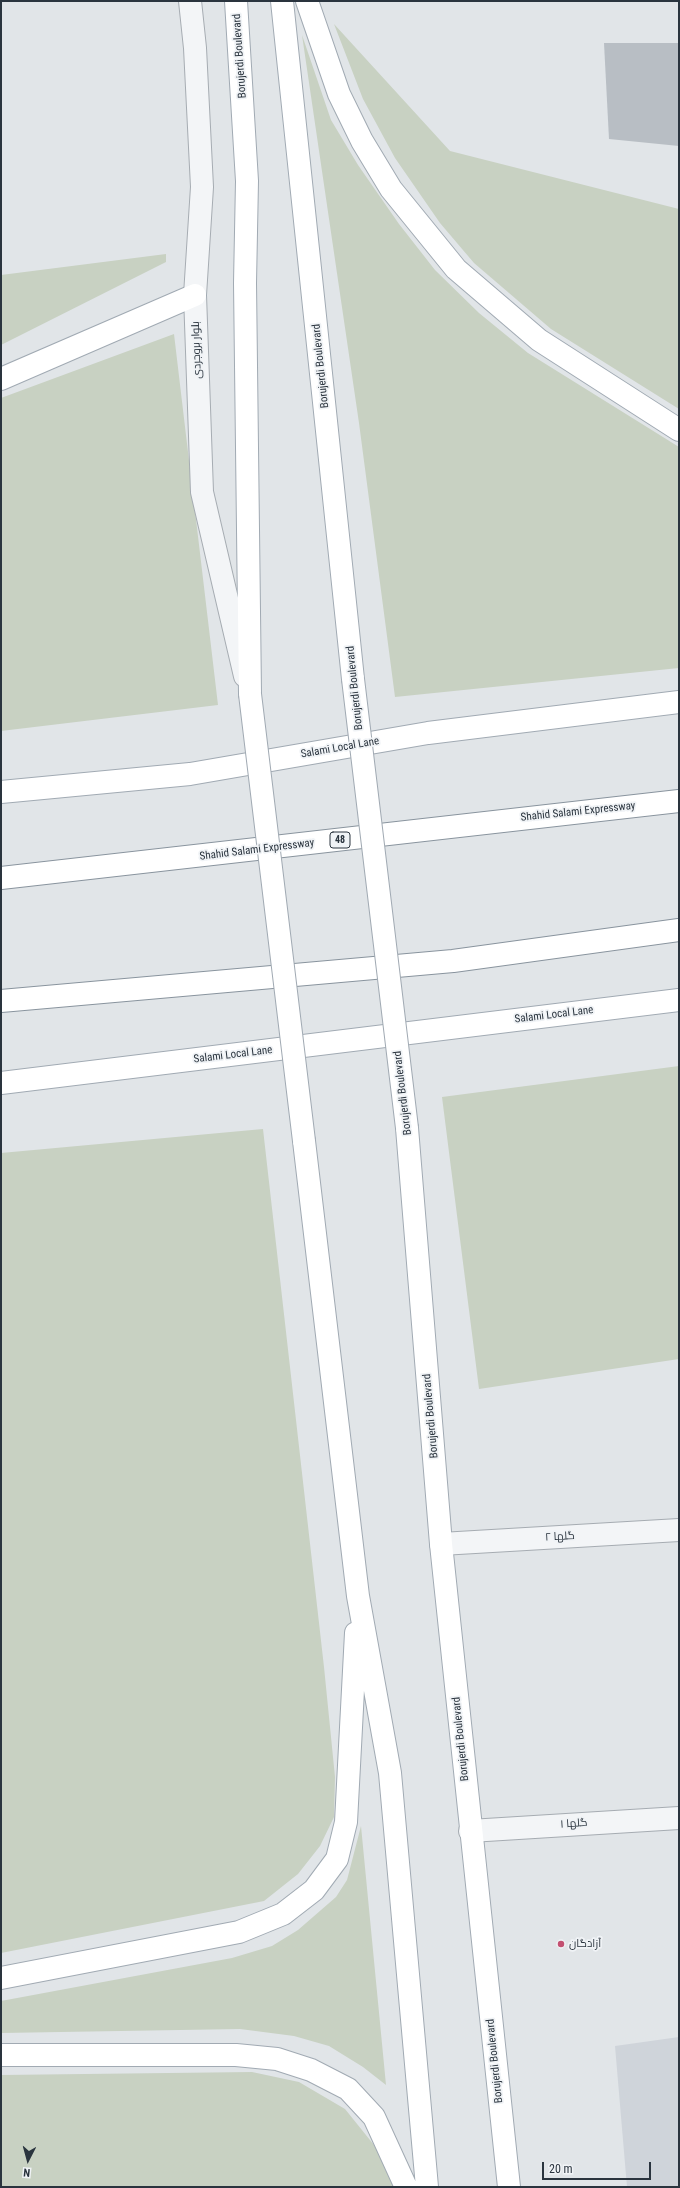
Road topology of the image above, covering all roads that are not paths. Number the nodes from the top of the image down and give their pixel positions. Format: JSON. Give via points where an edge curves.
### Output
{"nodes":[{"id":1,"x":190,"y":1,"type":"edge"},
{"id":2,"x":236,"y":1,"type":"edge"},
{"id":3,"x":282,"y":1,"type":"edge"},
{"id":4,"x":307,"y":1,"type":"edge"},
{"id":5,"x":194,"y":295,"type":"junction"},
{"id":6,"x":1,"y":379,"type":"edge"},
{"id":7,"x":679,"y":430,"type":"edge"},
{"id":8,"x":250,"y":694,"type":"junction"},
{"id":9,"x":679,"y":702,"type":"edge"},
{"id":10,"x":1,"y":792,"type":"edge"},
{"id":11,"x":679,"y":801,"type":"edge"},
{"id":12,"x":1,"y":878,"type":"edge"},
{"id":13,"x":679,"y":930,"type":"edge"},
{"id":14,"x":679,"y":1000,"type":"edge"},
{"id":15,"x":1,"y":1001,"type":"edge"},
{"id":16,"x":1,"y":1083,"type":"edge"},
{"id":17,"x":679,"y":1530,"type":"edge"},
{"id":18,"x":441,"y":1544,"type":"junction"},
{"id":19,"x":358,"y":1596,"type":"junction"},
{"id":20,"x":679,"y":1818,"type":"edge"},
{"id":21,"x":470,"y":1831,"type":"junction"},
{"id":22,"x":1,"y":1978,"type":"edge"},
{"id":23,"x":1,"y":2055,"type":"edge"},
{"id":24,"x":406,"y":2187,"type":"edge"},
{"id":25,"x":427,"y":2187,"type":"edge"},
{"id":26,"x":509,"y":2187,"type":"edge"}],
"edges":[{"from":1,"to":5,"type":"street","name":"بلوار بروجردی","via":[[202,187]]},
{"from":2,"to":8,"type":"main road","name":"Borujerdi Boulevard","via":[[247,181],[244,283]]},
{"from":3,"to":18,"type":"main road","name":"Borujerdi Boulevard","bridge":true,"via":[[353,678],[408,1128]]},
{"from":4,"to":7,"type":"main road","via":[[339,94],[362,141],[391,189],[456,270],[538,340]]},
{"from":5,"to":6,"type":"main road"},
{"from":5,"to":8,"type":"street","name":"بلوار بروجردی","via":[[202,492]]},
{"from":8,"to":19,"type":"main road","name":"Borujerdi Boulevard","bridge":true},
{"from":9,"to":10,"type":"main road","name":"Salami Local Lane","via":[[428,733],[190,774]]},
{"from":11,"to":12,"type":"main road","name":"Shahid Salami Expressway","number":"48"},
{"from":13,"to":15,"type":"main road","via":[[453,961]]},
{"from":14,"to":16,"type":"main road","name":"Salami Local Lane"},
{"from":17,"to":18,"type":"street","name":"گلها ۲"},
{"from":18,"to":21,"type":"main road","name":"Borujerdi Boulevard"},
{"from":19,"to":22,"type":"main road","via":[[346,1822],[337,1859],[314,1890],[283,1914],[239,1932]]},
{"from":19,"to":25,"type":"main road","name":"Borujerdi Boulevard","via":[[390,1773]]},
{"from":20,"to":21,"type":"street","name":"گلها ۱"},
{"from":21,"to":26,"type":"main road","name":"Borujerdi Boulevard"},
{"from":23,"to":24,"type":"main road","via":[[236,2055],[277,2059],[312,2070],[348,2089],[374,2117]]}]}
